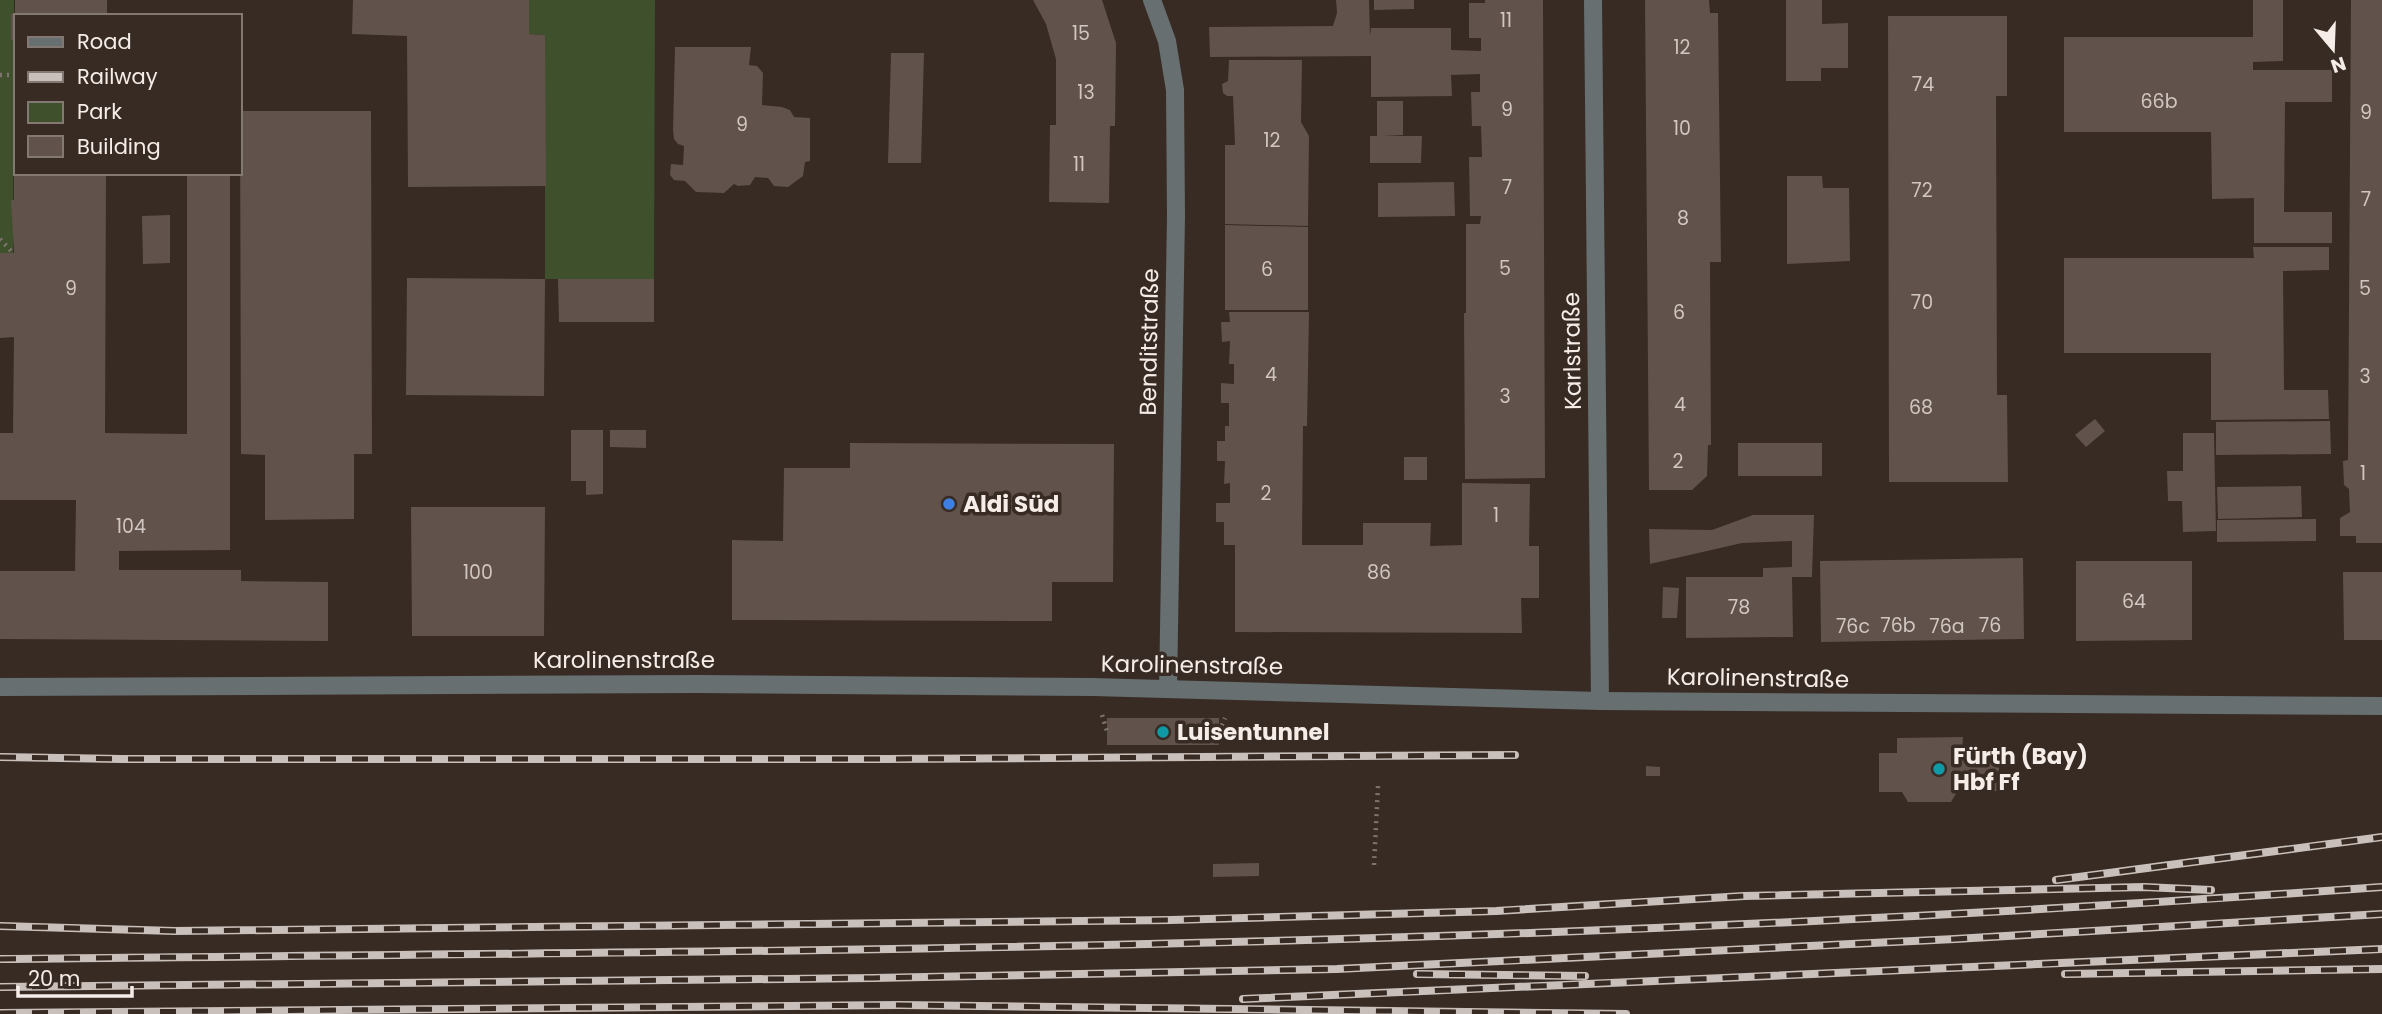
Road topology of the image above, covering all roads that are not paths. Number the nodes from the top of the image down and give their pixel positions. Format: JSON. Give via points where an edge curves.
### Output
{"nodes":[{"id":1,"x":1152,"y":0,"type":"edge"},
{"id":2,"x":1593,"y":0,"type":"edge"},
{"id":3,"x":0,"y":687,"type":"edge"},
{"id":4,"x":1168,"y":689,"type":"junction"},
{"id":5,"x":1600,"y":701,"type":"junction"},
{"id":6,"x":2382,"y":706,"type":"edge"}],
"edges":[{"from":1,"to":4,"type":"street","name":"Benditstraße","via":[[1167,41],[1175,90]]},
{"from":2,"to":5,"type":"street","name":"Karlstraße"},
{"from":3,"to":4,"type":"street","name":"Karolinenstraße","via":[[698,684]]},
{"from":4,"to":5,"type":"street","name":"Karolinenstraße"},
{"from":5,"to":6,"type":"street","name":"Karolinenstraße"}]}
